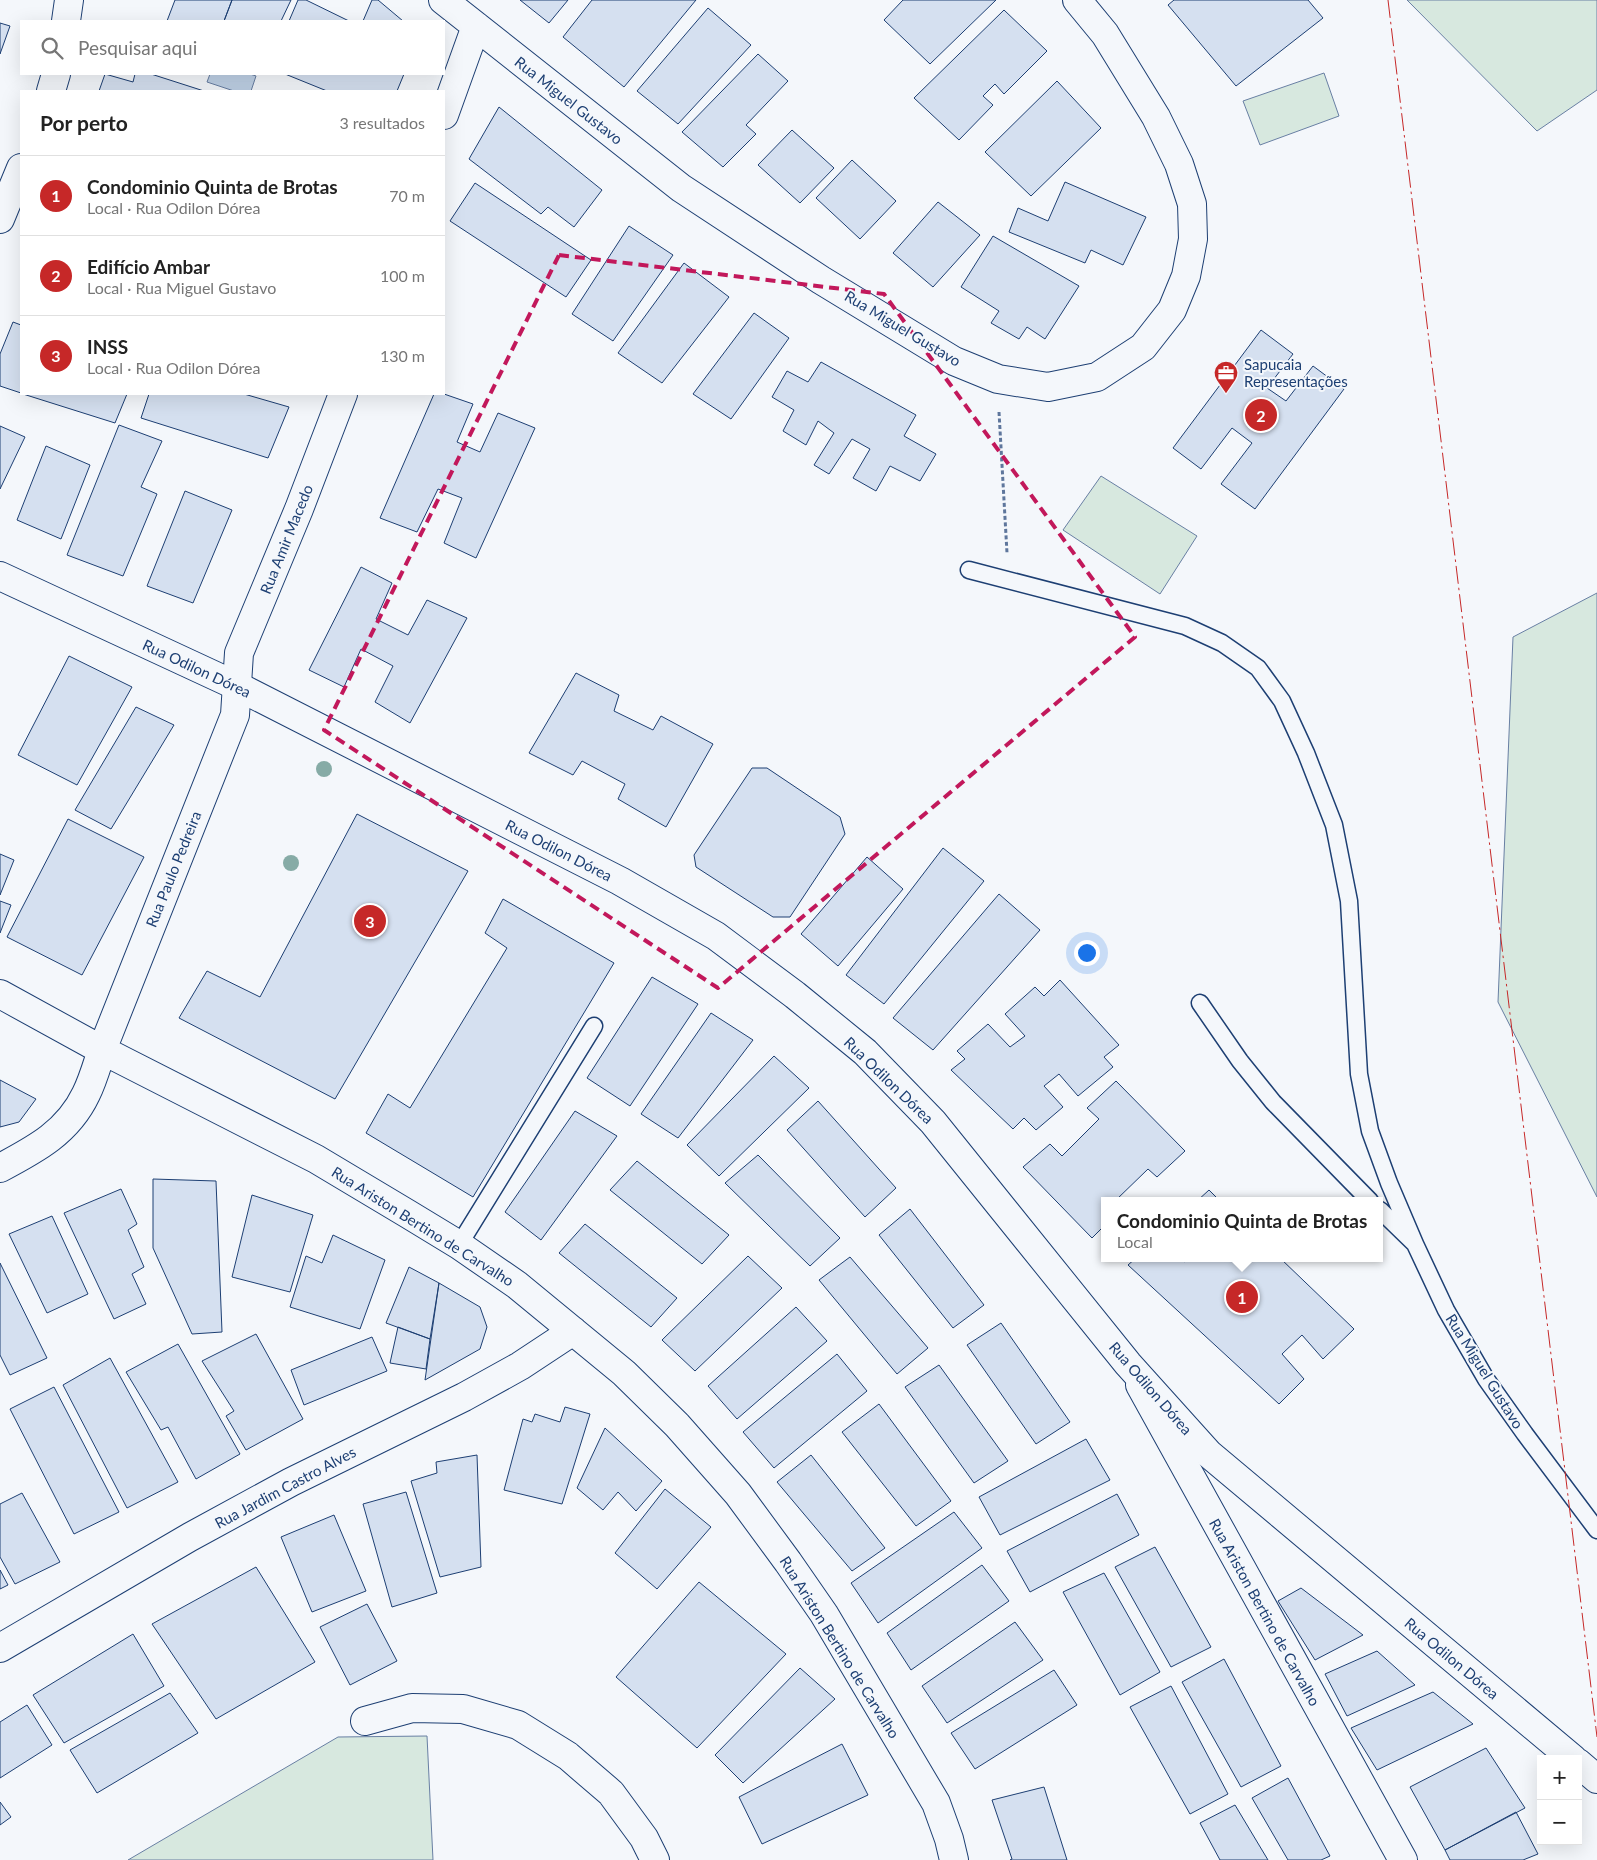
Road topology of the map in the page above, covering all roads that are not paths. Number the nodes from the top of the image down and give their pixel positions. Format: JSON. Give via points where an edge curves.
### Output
{"nodes":[{"id":1,"x":69,"y":0,"type":"edge"},
{"id":2,"x":443,"y":0,"type":"edge"},
{"id":3,"x":1077,"y":0,"type":"edge"},
{"id":4,"x":66,"y":20,"type":"edge"},
{"id":5,"x":476,"y":26,"type":"junction"},
{"id":6,"x":56,"y":75,"type":"edge"},
{"id":7,"x":50,"y":90,"type":"edge"},
{"id":8,"x":445,"y":113,"type":"edge"},
{"id":9,"x":20,"y":170,"type":"edge"},
{"id":10,"x":0,"y":220,"type":"edge"},
{"id":11,"x":344,"y":395,"type":"edge"},
{"id":12,"x":969,"y":570,"type":"dead end"},
{"id":13,"x":0,"y":576,"type":"edge"},
{"id":14,"x":237,"y":686,"type":"junction"},
{"id":15,"x":0,"y":994,"type":"edge"},
{"id":16,"x":1200,"y":1003,"type":"dead end"},
{"id":17,"x":594,"y":1026,"type":"dead end"},
{"id":18,"x":102,"y":1050,"type":"junction"},
{"id":19,"x":0,"y":1168,"type":"edge"},
{"id":20,"x":1366,"y":1197,"type":"edge"},
{"id":21,"x":1383,"y":1213,"type":"edge"},
{"id":22,"x":1415,"y":1244,"type":"junction"},
{"id":23,"x":459,"y":1245,"type":"junction"},
{"id":24,"x":573,"y":1331,"type":"junction"},
{"id":25,"x":1128,"y":1364,"type":"junction"},
{"id":26,"x":1597,"y":1530,"type":"edge"},
{"id":27,"x":0,"y":1648,"type":"edge"},
{"id":28,"x":364,"y":1721,"type":"dead end"},
{"id":29,"x":1568,"y":1755,"type":"edge"},
{"id":30,"x":1582,"y":1766,"type":"edge"},
{"id":31,"x":1597,"y":1779,"type":"edge"},
{"id":32,"x":655,"y":1860,"type":"edge"},
{"id":33,"x":954,"y":1860,"type":"edge"},
{"id":34,"x":1403,"y":1860,"type":"edge"}],
"edges":[{"from":1,"to":4,"type":"street"},
{"from":2,"to":5,"type":"street","name":"Rua Miguel Gustavo"},
{"from":3,"to":5,"type":"street","name":"Rua Miguel Gustavo","via":[[1110,42],[1156,117],[1179,164],[1192,204],[1193,239],[1186,276],[1172,310],[1143,347],[1096,377],[1048,387],[998,379],[946,356],[821,280],[681,188]]},
{"from":5,"to":8,"type":"street"},
{"from":6,"to":7,"type":"street"},
{"from":9,"to":10,"type":"street"},
{"from":11,"to":14,"type":"street","name":"Rua Amir Macedo","via":[[239,653]]},
{"from":12,"to":22,"type":"lane","via":[[1185,626],[1222,643],[1258,668],[1282,702],[1334,825],[1349,901],[1359,1074],[1370,1131]]},
{"from":13,"to":14,"type":"street","name":"Rua Odilon Dórea"},
{"from":14,"to":18,"type":"street","name":"Rua Paulo Pedreira","via":[[234,715]]},
{"from":14,"to":25,"type":"street","name":"Rua Odilon Dórea","via":[[620,881],[716,936],[795,995],[864,1052],[933,1122]]},
{"from":15,"to":18,"type":"street","name":"Rua Ariston Bertino de Carvalho"},
{"from":16,"to":20,"type":"lane","via":[[1273,1102]]},
{"from":17,"to":23,"type":"lane"},
{"from":18,"to":19,"type":"street","name":"Rua Paulo Pedreira","via":[[86,1094],[66,1124],[37,1149]]},
{"from":18,"to":23,"type":"street","name":"Rua Ariston Bertino de Carvalho","via":[[316,1159]]},
{"from":21,"to":22,"type":"lane","name":"Rua Miguel Gustavo"},
{"from":22,"to":26,"type":"lane","name":"Rua Miguel Gustavo","via":[[1446,1310],[1486,1379]]},
{"from":23,"to":24,"type":"street","name":"Rua Ariston Bertino de Carvalho","via":[[517,1285]]},
{"from":24,"to":27,"type":"street","name":"Rua Jardim Castro Alves","via":[[464,1397],[299,1478],[190,1537]]},
{"from":24,"to":33,"type":"street","name":"Rua Ariston Bertino de Carvalho","via":[[624,1373],[677,1425],[738,1494],[788,1562],[824,1614],[936,1803]]},
{"from":25,"to":29,"type":"street","name":"Rua Odilon Dórea","via":[[1209,1454]]},
{"from":25,"to":34,"type":"street","name":"Rua Ariston Bertino de Carvalho"},
{"from":28,"to":32,"type":"street","via":[[412,1708],[463,1709],[518,1725],[568,1756],[611,1794],[644,1838]]},
{"from":30,"to":31,"type":"street"}]}
